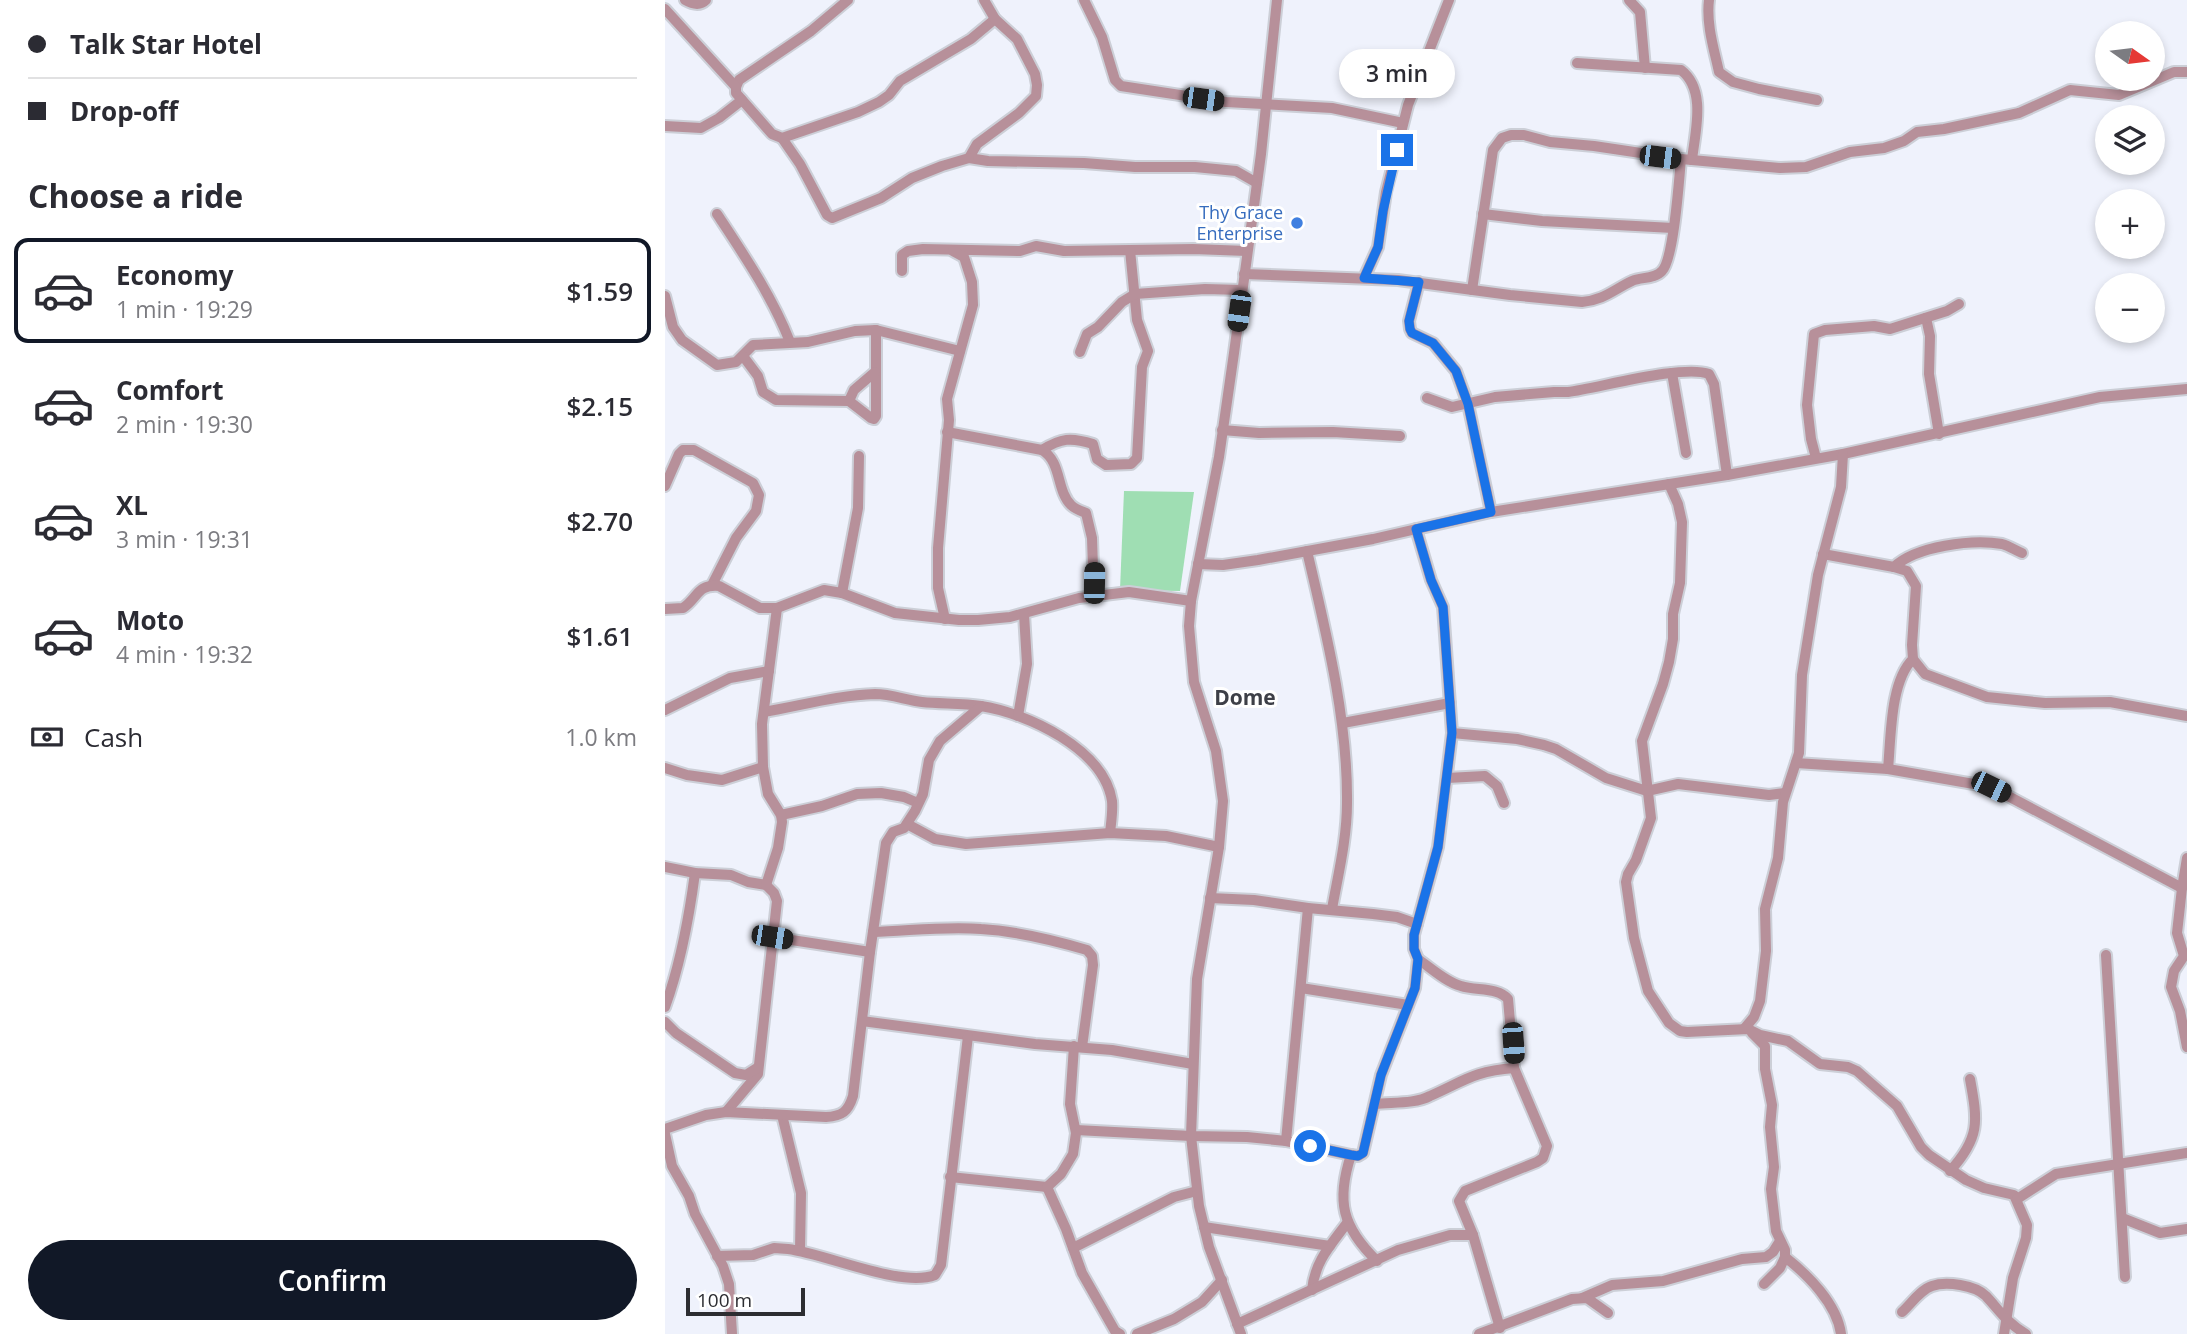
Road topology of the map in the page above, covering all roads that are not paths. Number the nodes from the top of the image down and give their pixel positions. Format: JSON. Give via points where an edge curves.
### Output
{"nodes":[{"id":1,"x":685,"y":0,"type":"edge"},
{"id":2,"x":706,"y":0,"type":"edge"},
{"id":3,"x":848,"y":0,"type":"edge"},
{"id":4,"x":984,"y":0,"type":"edge"},
{"id":5,"x":1084,"y":0,"type":"edge"},
{"id":6,"x":1277,"y":0,"type":"edge"},
{"id":7,"x":1449,"y":0,"type":"edge"},
{"id":8,"x":1629,"y":0,"type":"edge"},
{"id":9,"x":1709,"y":0,"type":"edge"},
{"id":10,"x":665,"y":9,"type":"edge"},
{"id":11,"x":995,"y":19,"type":"junction"},
{"id":12,"x":1577,"y":63,"type":"dead end"},
{"id":13,"x":1645,"y":68,"type":"junction"},
{"id":14,"x":2187,"y":72,"type":"edge"},
{"id":15,"x":736,"y":87,"type":"junction"},
{"id":16,"x":741,"y":100,"type":"junction"},
{"id":17,"x":1817,"y":100,"type":"dead end"},
{"id":18,"x":1266,"y":106,"type":"junction"},
{"id":19,"x":1403,"y":123,"type":"junction"},
{"id":20,"x":665,"y":126,"type":"edge"},
{"id":21,"x":782,"y":138,"type":"junction"},
{"id":22,"x":969,"y":158,"type":"junction"},
{"id":23,"x":1687,"y":160,"type":"junction"},
{"id":24,"x":1257,"y":183,"type":"junction"},
{"id":25,"x":717,"y":214,"type":"dead end"},
{"id":26,"x":1483,"y":214,"type":"junction"},
{"id":27,"x":1672,"y":228,"type":"junction"},
{"id":28,"x":950,"y":250,"type":"junction"},
{"id":29,"x":1130,"y":250,"type":"junction"},
{"id":30,"x":1248,"y":251,"type":"junction"},
{"id":31,"x":902,"y":271,"type":"dead end"},
{"id":32,"x":1244,"y":274,"type":"junction"},
{"id":33,"x":1364,"y":278,"type":"junction"},
{"id":34,"x":1419,"y":282,"type":"junction"},
{"id":35,"x":1242,"y":290,"type":"junction"},
{"id":36,"x":1472,"y":290,"type":"junction"},
{"id":37,"x":1135,"y":294,"type":"junction"},
{"id":38,"x":665,"y":296,"type":"edge"},
{"id":39,"x":1959,"y":304,"type":"dead end"},
{"id":40,"x":1926,"y":318,"type":"junction"},
{"id":41,"x":876,"y":330,"type":"junction"},
{"id":42,"x":790,"y":342,"type":"junction"},
{"id":43,"x":960,"y":351,"type":"junction"},
{"id":44,"x":1080,"y":352,"type":"dead end"},
{"id":45,"x":743,"y":356,"type":"junction"},
{"id":46,"x":875,"y":372,"type":"junction"},
{"id":47,"x":1672,"y":373,"type":"junction"},
{"id":48,"x":2187,"y":389,"type":"edge"},
{"id":49,"x":1427,"y":398,"type":"dead end"},
{"id":50,"x":849,"y":401,"type":"junction"},
{"id":51,"x":1468,"y":404,"type":"junction"},
{"id":52,"x":1222,"y":430,"type":"junction"},
{"id":53,"x":947,"y":432,"type":"junction"},
{"id":54,"x":1939,"y":433,"type":"junction"},
{"id":55,"x":1400,"y":436,"type":"dead end"},
{"id":56,"x":1042,"y":450,"type":"junction"},
{"id":57,"x":1686,"y":453,"type":"dead end"},
{"id":58,"x":1843,"y":454,"type":"junction"},
{"id":59,"x":859,"y":456,"type":"dead end"},
{"id":60,"x":1815,"y":458,"type":"junction"},
{"id":61,"x":1727,"y":475,"type":"junction"},
{"id":62,"x":1669,"y":484,"type":"junction"},
{"id":63,"x":665,"y":486,"type":"edge"},
{"id":64,"x":1491,"y":512,"type":"junction"},
{"id":65,"x":1416,"y":529,"type":"junction"},
{"id":66,"x":1307,"y":551,"type":"junction"},
{"id":67,"x":1823,"y":554,"type":"junction"},
{"id":68,"x":2022,"y":554,"type":"dead end"},
{"id":69,"x":1198,"y":564,"type":"junction"},
{"id":70,"x":1894,"y":567,"type":"junction"},
{"id":71,"x":712,"y":585,"type":"junction"},
{"id":72,"x":842,"y":593,"type":"junction"},
{"id":73,"x":1094,"y":597,"type":"junction"},
{"id":74,"x":1191,"y":601,"type":"junction"},
{"id":75,"x":777,"y":608,"type":"junction"},
{"id":76,"x":665,"y":609,"type":"edge"},
{"id":77,"x":1024,"y":614,"type":"junction"},
{"id":78,"x":945,"y":619,"type":"junction"},
{"id":79,"x":1913,"y":659,"type":"junction"},
{"id":80,"x":769,"y":671,"type":"junction"},
{"id":81,"x":1450,"y":703,"type":"junction"},
{"id":82,"x":981,"y":706,"type":"junction"},
{"id":83,"x":665,"y":710,"type":"edge"},
{"id":84,"x":764,"y":712,"type":"junction"},
{"id":85,"x":1018,"y":716,"type":"junction"},
{"id":86,"x":2187,"y":716,"type":"edge"},
{"id":87,"x":1343,"y":723,"type":"junction"},
{"id":88,"x":1452,"y":733,"type":"junction"},
{"id":89,"x":1797,"y":763,"type":"junction"},
{"id":90,"x":665,"y":768,"type":"edge"},
{"id":91,"x":763,"y":768,"type":"junction"},
{"id":92,"x":1888,"y":769,"type":"junction"},
{"id":93,"x":1447,"y":778,"type":"junction"},
{"id":94,"x":1647,"y":791,"type":"junction"},
{"id":95,"x":1785,"y":793,"type":"junction"},
{"id":96,"x":918,"y":803,"type":"junction"},
{"id":97,"x":1504,"y":803,"type":"dead end"},
{"id":98,"x":782,"y":815,"type":"junction"},
{"id":99,"x":907,"y":824,"type":"junction"},
{"id":100,"x":1110,"y":833,"type":"junction"},
{"id":101,"x":1219,"y":847,"type":"junction"},
{"id":102,"x":2187,"y":858,"type":"edge"},
{"id":103,"x":665,"y":867,"type":"edge"},
{"id":104,"x":695,"y":873,"type":"junction"},
{"id":105,"x":766,"y":886,"type":"junction"},
{"id":106,"x":2182,"y":888,"type":"junction"},
{"id":107,"x":1210,"y":898,"type":"junction"},
{"id":108,"x":1308,"y":908,"type":"junction"},
{"id":109,"x":1332,"y":909,"type":"junction"},
{"id":110,"x":1417,"y":924,"type":"junction"},
{"id":111,"x":873,"y":932,"type":"junction"},
{"id":112,"x":772,"y":937,"type":"junction"},
{"id":113,"x":2185,"y":949,"type":"edge"},
{"id":114,"x":870,"y":952,"type":"junction"},
{"id":115,"x":2106,"y":955,"type":"dead end"},
{"id":116,"x":1418,"y":959,"type":"junction"},
{"id":117,"x":1301,"y":988,"type":"junction"},
{"id":118,"x":1408,"y":1005,"type":"junction"},
{"id":119,"x":665,"y":1007,"type":"edge"},
{"id":120,"x":862,"y":1021,"type":"junction"},
{"id":121,"x":665,"y":1022,"type":"edge"},
{"id":122,"x":1746,"y":1029,"type":"junction"},
{"id":123,"x":968,"y":1036,"type":"junction"},
{"id":124,"x":1078,"y":1046,"type":"junction"},
{"id":125,"x":2187,"y":1047,"type":"edge"},
{"id":126,"x":1193,"y":1064,"type":"junction"},
{"id":127,"x":757,"y":1068,"type":"junction"},
{"id":128,"x":1514,"y":1068,"type":"junction"},
{"id":129,"x":1971,"y":1079,"type":"dead end"},
{"id":130,"x":1375,"y":1104,"type":"junction"},
{"id":131,"x":726,"y":1112,"type":"junction"},
{"id":132,"x":782,"y":1115,"type":"junction"},
{"id":133,"x":1076,"y":1130,"type":"junction"},
{"id":134,"x":665,"y":1132,"type":"edge"},
{"id":135,"x":1191,"y":1136,"type":"junction"},
{"id":136,"x":1286,"y":1141,"type":"junction"},
{"id":137,"x":2187,"y":1153,"type":"edge"},
{"id":138,"x":1351,"y":1155,"type":"junction"},
{"id":139,"x":2118,"y":1162,"type":"junction"},
{"id":140,"x":1950,"y":1171,"type":"junction"},
{"id":141,"x":950,"y":1177,"type":"junction"},
{"id":142,"x":1047,"y":1187,"type":"junction"},
{"id":143,"x":1197,"y":1191,"type":"junction"},
{"id":144,"x":2017,"y":1199,"type":"junction"},
{"id":145,"x":2122,"y":1218,"type":"junction"},
{"id":146,"x":1347,"y":1223,"type":"junction"},
{"id":147,"x":1205,"y":1227,"type":"junction"},
{"id":148,"x":2187,"y":1229,"type":"edge"},
{"id":149,"x":1473,"y":1235,"type":"junction"},
{"id":150,"x":1780,"y":1241,"type":"junction"},
{"id":151,"x":1330,"y":1246,"type":"junction"},
{"id":152,"x":1073,"y":1248,"type":"junction"},
{"id":153,"x":800,"y":1250,"type":"junction"},
{"id":154,"x":717,"y":1256,"type":"junction"},
{"id":155,"x":1786,"y":1257,"type":"junction"},
{"id":156,"x":1377,"y":1261,"type":"junction"},
{"id":157,"x":2125,"y":1277,"type":"dead end"},
{"id":158,"x":1222,"y":1280,"type":"junction"},
{"id":159,"x":1764,"y":1284,"type":"dead end"},
{"id":160,"x":1312,"y":1290,"type":"junction"},
{"id":161,"x":1582,"y":1298,"type":"junction"},
{"id":162,"x":1902,"y":1312,"type":"dead end"},
{"id":163,"x":1608,"y":1313,"type":"dead end"},
{"id":164,"x":2007,"y":1321,"type":"junction"},
{"id":165,"x":1500,"y":1328,"type":"junction"},
{"id":166,"x":1239,"y":1329,"type":"edge"},
{"id":167,"x":732,"y":1334,"type":"edge"},
{"id":168,"x":1120,"y":1334,"type":"edge"},
{"id":169,"x":1137,"y":1334,"type":"edge"},
{"id":170,"x":1479,"y":1334,"type":"edge"},
{"id":171,"x":1841,"y":1334,"type":"edge"},
{"id":172,"x":2004,"y":1334,"type":"edge"},
{"id":173,"x":2026,"y":1334,"type":"edge"}],
"edges":[{"from":1,"to":2,"type":"street","via":[[692,4]]},
{"from":3,"to":15,"type":"street","via":[[739,80]]},
{"from":4,"to":11,"type":"street"},
{"from":5,"to":18,"type":"street","via":[[1121,86]]},
{"from":6,"to":18,"type":"street"},
{"from":7,"to":19,"type":"street"},
{"from":8,"to":13,"type":"street","via":[[1640,12]]},
{"from":9,"to":17,"type":"street","via":[[1719,72],[1733,82]]},
{"from":10,"to":15,"type":"street"},
{"from":11,"to":21,"type":"street","via":[[971,39],[900,81],[879,103]]},
{"from":11,"to":22,"type":"street","via":[[1012,32],[1022,48],[1035,74],[1036,96],[977,144]]},
{"from":12,"to":13,"type":"street"},
{"from":13,"to":23,"type":"street","via":[[1681,71],[1694,85],[1697,101]]},
{"from":14,"to":23,"type":"street","via":[[2174,72],[2119,95],[2070,90],[2019,113],[1917,132],[1884,148],[1850,152],[1806,167]]},
{"from":15,"to":16,"type":"street"},
{"from":16,"to":20,"type":"street","via":[[701,128]]},
{"from":16,"to":21,"type":"street","via":[[772,134]]},
{"from":18,"to":19,"type":"street","via":[[1332,108]]},
{"from":18,"to":24,"type":"street"},
{"from":19,"to":33,"type":"street","via":[[1378,247]]},
{"from":21,"to":22,"type":"street","via":[[832,218],[881,198],[912,178]]},
{"from":22,"to":24,"type":"street","via":[[1236,170]]},
{"from":23,"to":26,"type":"street","via":[[1511,135],[1493,150]]},
{"from":23,"to":27,"type":"street"},
{"from":24,"to":30,"type":"street"},
{"from":25,"to":42,"type":"street","via":[[743,250]]},
{"from":26,"to":27,"type":"street"},
{"from":26,"to":36,"type":"street"},
{"from":27,"to":36,"type":"street","via":[[1668,261],[1662,271],[1594,301]]},
{"from":28,"to":29,"type":"street","via":[[1020,251],[1036,246],[1064,251]]},
{"from":28,"to":31,"type":"street","via":[[908,251],[902,256]]},
{"from":28,"to":43,"type":"street","via":[[964,257],[974,293]]},
{"from":29,"to":30,"type":"street"},
{"from":29,"to":37,"type":"street"},
{"from":30,"to":32,"type":"street"},
{"from":32,"to":33,"type":"street"},
{"from":32,"to":35,"type":"street"},
{"from":33,"to":34,"type":"street"},
{"from":34,"to":36,"type":"street"},
{"from":34,"to":51,"type":"street","via":[[1410,329],[1433,343],[1454,368]]},
{"from":35,"to":37,"type":"street"},
{"from":35,"to":52,"type":"street"},
{"from":37,"to":44,"type":"street","via":[[1087,334]]},
{"from":37,"to":56,"type":"street","via":[[1138,328],[1148,351],[1142,367],[1135,462],[1106,465],[1097,459],[1093,444],[1067,439]]},
{"from":38,"to":45,"type":"street","via":[[673,327],[699,354],[717,365]]},
{"from":39,"to":40,"type":"street"},
{"from":40,"to":54,"type":"street"},
{"from":40,"to":60,"type":"street","via":[[1890,330],[1874,326],[1814,334],[1807,405]]},
{"from":41,"to":42,"type":"street"},
{"from":41,"to":43,"type":"street"},
{"from":41,"to":46,"type":"street"},
{"from":42,"to":45,"type":"street","via":[[753,345]]},
{"from":43,"to":53,"type":"street","via":[[947,398]]},
{"from":45,"to":50,"type":"street","via":[[763,392],[776,400]]},
{"from":46,"to":50,"type":"street","via":[[854,390]]},
{"from":46,"to":50,"type":"street","via":[[876,416],[871,418]]},
{"from":47,"to":51,"type":"street","via":[[1573,392],[1495,397]]},
{"from":47,"to":57,"type":"street"},
{"from":47,"to":61,"type":"street","via":[[1703,372],[1712,378]]},
{"from":48,"to":54,"type":"street","via":[[2100,397]]},
{"from":49,"to":51,"type":"street","via":[[1446,406]]},
{"from":51,"to":64,"type":"street"},
{"from":52,"to":55,"type":"street"},
{"from":52,"to":69,"type":"street"},
{"from":53,"to":56,"type":"street"},
{"from":53,"to":78,"type":"street","via":[[938,548],[938,588]]},
{"from":54,"to":58,"type":"street"},
{"from":56,"to":73,"type":"street","via":[[1051,456],[1067,499],[1086,513],[1092,538]]},
{"from":58,"to":60,"type":"street"},
{"from":58,"to":67,"type":"street","via":[[1841,487]]},
{"from":59,"to":72,"type":"street","via":[[858,508]]},
{"from":60,"to":61,"type":"street"},
{"from":61,"to":62,"type":"street"},
{"from":62,"to":64,"type":"street"},
{"from":62,"to":94,"type":"street","via":[[1682,523],[1681,571],[1669,662],[1642,741]]},
{"from":63,"to":71,"type":"street","via":[[680,454],[688,449],[753,483],[757,490],[756,511]]},
{"from":64,"to":65,"type":"street"},
{"from":65,"to":66,"type":"street"},
{"from":65,"to":81,"type":"street","via":[[1443,607]]},
{"from":66,"to":69,"type":"street","via":[[1223,565]]},
{"from":66,"to":87,"type":"street"},
{"from":67,"to":70,"type":"street"},
{"from":67,"to":89,"type":"street","via":[[1802,675]]},
{"from":68,"to":70,"type":"street","via":[[2001,544],[1979,542],[1930,550]]},
{"from":69,"to":74,"type":"street"},
{"from":70,"to":79,"type":"street","via":[[1907,571],[1916,586]]},
{"from":71,"to":75,"type":"street","via":[[760,608]]},
{"from":71,"to":76,"type":"street","via":[[683,608]]},
{"from":72,"to":75,"type":"street","via":[[824,590]]},
{"from":72,"to":78,"type":"street","via":[[895,613]]},
{"from":73,"to":74,"type":"street","via":[[1141,592]]},
{"from":73,"to":77,"type":"street"},
{"from":74,"to":101,"type":"street","via":[[1192,667],[1220,771]]},
{"from":75,"to":80,"type":"street"},
{"from":77,"to":78,"type":"street"},
{"from":77,"to":85,"type":"street","via":[[1027,664]]},
{"from":79,"to":86,"type":"street","via":[[1925,674],[1987,697],[2045,703],[2110,702]]},
{"from":79,"to":92,"type":"street","via":[[1902,675]]},
{"from":80,"to":83,"type":"street","via":[[730,678]]},
{"from":80,"to":84,"type":"street"},
{"from":81,"to":87,"type":"street"},
{"from":81,"to":88,"type":"street"},
{"from":82,"to":84,"type":"street","via":[[875,694]]},
{"from":82,"to":85,"type":"street"},
{"from":82,"to":96,"type":"street","via":[[934,750]]},
{"from":84,"to":91,"type":"street"},
{"from":85,"to":100,"type":"street","via":[[1069,742],[1091,761],[1108,785]]},
{"from":87,"to":109,"type":"street","via":[[1346,822]]},
{"from":88,"to":93,"type":"street"},
{"from":88,"to":94,"type":"street","via":[[1543,745],[1606,778]]},
{"from":89,"to":92,"type":"street"},
{"from":89,"to":95,"type":"street"},
{"from":90,"to":91,"type":"street","via":[[722,780]]},
{"from":91,"to":98,"type":"street","via":[[768,794]]},
{"from":92,"to":106,"type":"street","via":[[1991,787]]},
{"from":93,"to":97,"type":"street","via":[[1485,776],[1497,786]]},
{"from":93,"to":110,"type":"street","via":[[1438,847]]},
{"from":94,"to":95,"type":"street","via":[[1678,784]]},
{"from":94,"to":122,"type":"street","via":[[1651,818],[1626,882],[1648,991],[1679,1031]]},
{"from":95,"to":122,"type":"street","via":[[1778,858],[1765,909],[1760,1001]]},
{"from":96,"to":98,"type":"street","via":[[881,793],[857,794]]},
{"from":96,"to":99,"type":"street"},
{"from":98,"to":105,"type":"street"},
{"from":99,"to":100,"type":"street","via":[[935,839],[966,844]]},
{"from":99,"to":111,"type":"street","via":[[885,843]]},
{"from":100,"to":101,"type":"street","via":[[1166,836]]},
{"from":101,"to":107,"type":"street"},
{"from":102,"to":106,"type":"street"},
{"from":103,"to":104,"type":"street"},
{"from":104,"to":105,"type":"street","via":[[731,876]]},
{"from":104,"to":119,"type":"street","via":[[676,976]]},
{"from":105,"to":112,"type":"street","via":[[777,901]]},
{"from":106,"to":113,"type":"street","via":[[2177,933]]},
{"from":107,"to":108,"type":"street"},
{"from":107,"to":126,"type":"street","via":[[1197,979]]},
{"from":108,"to":109,"type":"street"},
{"from":108,"to":117,"type":"street"},
{"from":109,"to":110,"type":"street"},
{"from":110,"to":116,"type":"street","via":[[1414,949]]},
{"from":111,"to":114,"type":"street"},
{"from":111,"to":124,"type":"street","via":[[982,929],[1087,950],[1093,965]]},
{"from":112,"to":114,"type":"street"},
{"from":112,"to":127,"type":"street"},
{"from":113,"to":125,"type":"street","via":[[2171,987]]},
{"from":114,"to":120,"type":"street"},
{"from":115,"to":139,"type":"street"},
{"from":116,"to":118,"type":"street"},
{"from":116,"to":128,"type":"street","via":[[1456,985],[1505,995]]},
{"from":117,"to":118,"type":"street"},
{"from":117,"to":136,"type":"street"},
{"from":118,"to":130,"type":"street"},
{"from":120,"to":123,"type":"street"},
{"from":120,"to":132,"type":"street","via":[[853,1097],[846,1111],[840,1116]]},
{"from":121,"to":127,"type":"street","via":[[735,1073],[746,1075]]},
{"from":122,"to":140,"type":"street","via":[[1788,1041],[1820,1065],[1857,1071],[1896,1106],[1921,1147]]},
{"from":122,"to":150,"type":"street","via":[[1765,1046],[1772,1105],[1771,1189]]},
{"from":123,"to":124,"type":"street"},
{"from":123,"to":141,"type":"street"},
{"from":124,"to":126,"type":"street"},
{"from":124,"to":133,"type":"street","via":[[1070,1104]]},
{"from":126,"to":135,"type":"street"},
{"from":127,"to":131,"type":"street","via":[[749,1087]]},
{"from":128,"to":130,"type":"street","via":[[1471,1075],[1429,1097]]},
{"from":128,"to":149,"type":"street","via":[[1547,1152],[1537,1162],[1465,1191],[1459,1201]]},
{"from":129,"to":140,"type":"street","via":[[1975,1130],[1969,1149]]},
{"from":130,"to":138,"type":"street","via":[[1363,1153]]},
{"from":131,"to":132,"type":"street"},
{"from":131,"to":134,"type":"street"},
{"from":132,"to":153,"type":"street","via":[[801,1193]]},
{"from":133,"to":135,"type":"street"},
{"from":133,"to":142,"type":"street","via":[[1072,1158]]},
{"from":134,"to":154,"type":"street","via":[[672,1166]]},
{"from":135,"to":136,"type":"street"},
{"from":135,"to":143,"type":"street"},
{"from":136,"to":138,"type":"street"},
{"from":137,"to":139,"type":"street"},
{"from":138,"to":146,"type":"street","via":[[1343,1179]]},
{"from":139,"to":144,"type":"street","via":[[2056,1174]]},
{"from":139,"to":145,"type":"street"},
{"from":140,"to":144,"type":"street"},
{"from":141,"to":142,"type":"street"},
{"from":141,"to":153,"type":"street","via":[[941,1265],[935,1275],[895,1276]]},
{"from":142,"to":152,"type":"street"},
{"from":143,"to":147,"type":"street"},
{"from":143,"to":152,"type":"street","via":[[1174,1197]]},
{"from":144,"to":164,"type":"street","via":[[2027,1224],[2026,1238],[2013,1278]]},
{"from":145,"to":148,"type":"street","via":[[2160,1233]]},
{"from":145,"to":157,"type":"street"},
{"from":146,"to":151,"type":"street"},
{"from":146,"to":156,"type":"street"},
{"from":147,"to":151,"type":"street"},
{"from":147,"to":158,"type":"street"},
{"from":149,"to":156,"type":"street","via":[[1450,1235]]},
{"from":149,"to":165,"type":"street"},
{"from":150,"to":155,"type":"street"},
{"from":150,"to":161,"type":"street","via":[[1766,1257],[1663,1281],[1612,1285]]},
{"from":151,"to":160,"type":"street","via":[[1319,1259]]},
{"from":152,"to":168,"type":"street","via":[[1082,1273]]},
{"from":153,"to":154,"type":"street","via":[[774,1248],[753,1255]]},
{"from":154,"to":167,"type":"street","via":[[729,1284]]},
{"from":155,"to":159,"type":"street"},
{"from":155,"to":171,"type":"street","via":[[1823,1296],[1840,1323]]},
{"from":156,"to":160,"type":"street"},
{"from":158,"to":166,"type":"street"},
{"from":158,"to":169,"type":"street","via":[[1202,1301],[1174,1319]]},
{"from":160,"to":166,"type":"street"},
{"from":161,"to":163,"type":"street","via":[[1593,1300]]},
{"from":161,"to":165,"type":"street"},
{"from":162,"to":164,"type":"street","via":[[1931,1286],[1956,1285],[1979,1291]]},
{"from":164,"to":172,"type":"street"},
{"from":164,"to":173,"type":"street"},
{"from":165,"to":170,"type":"street"}]}
